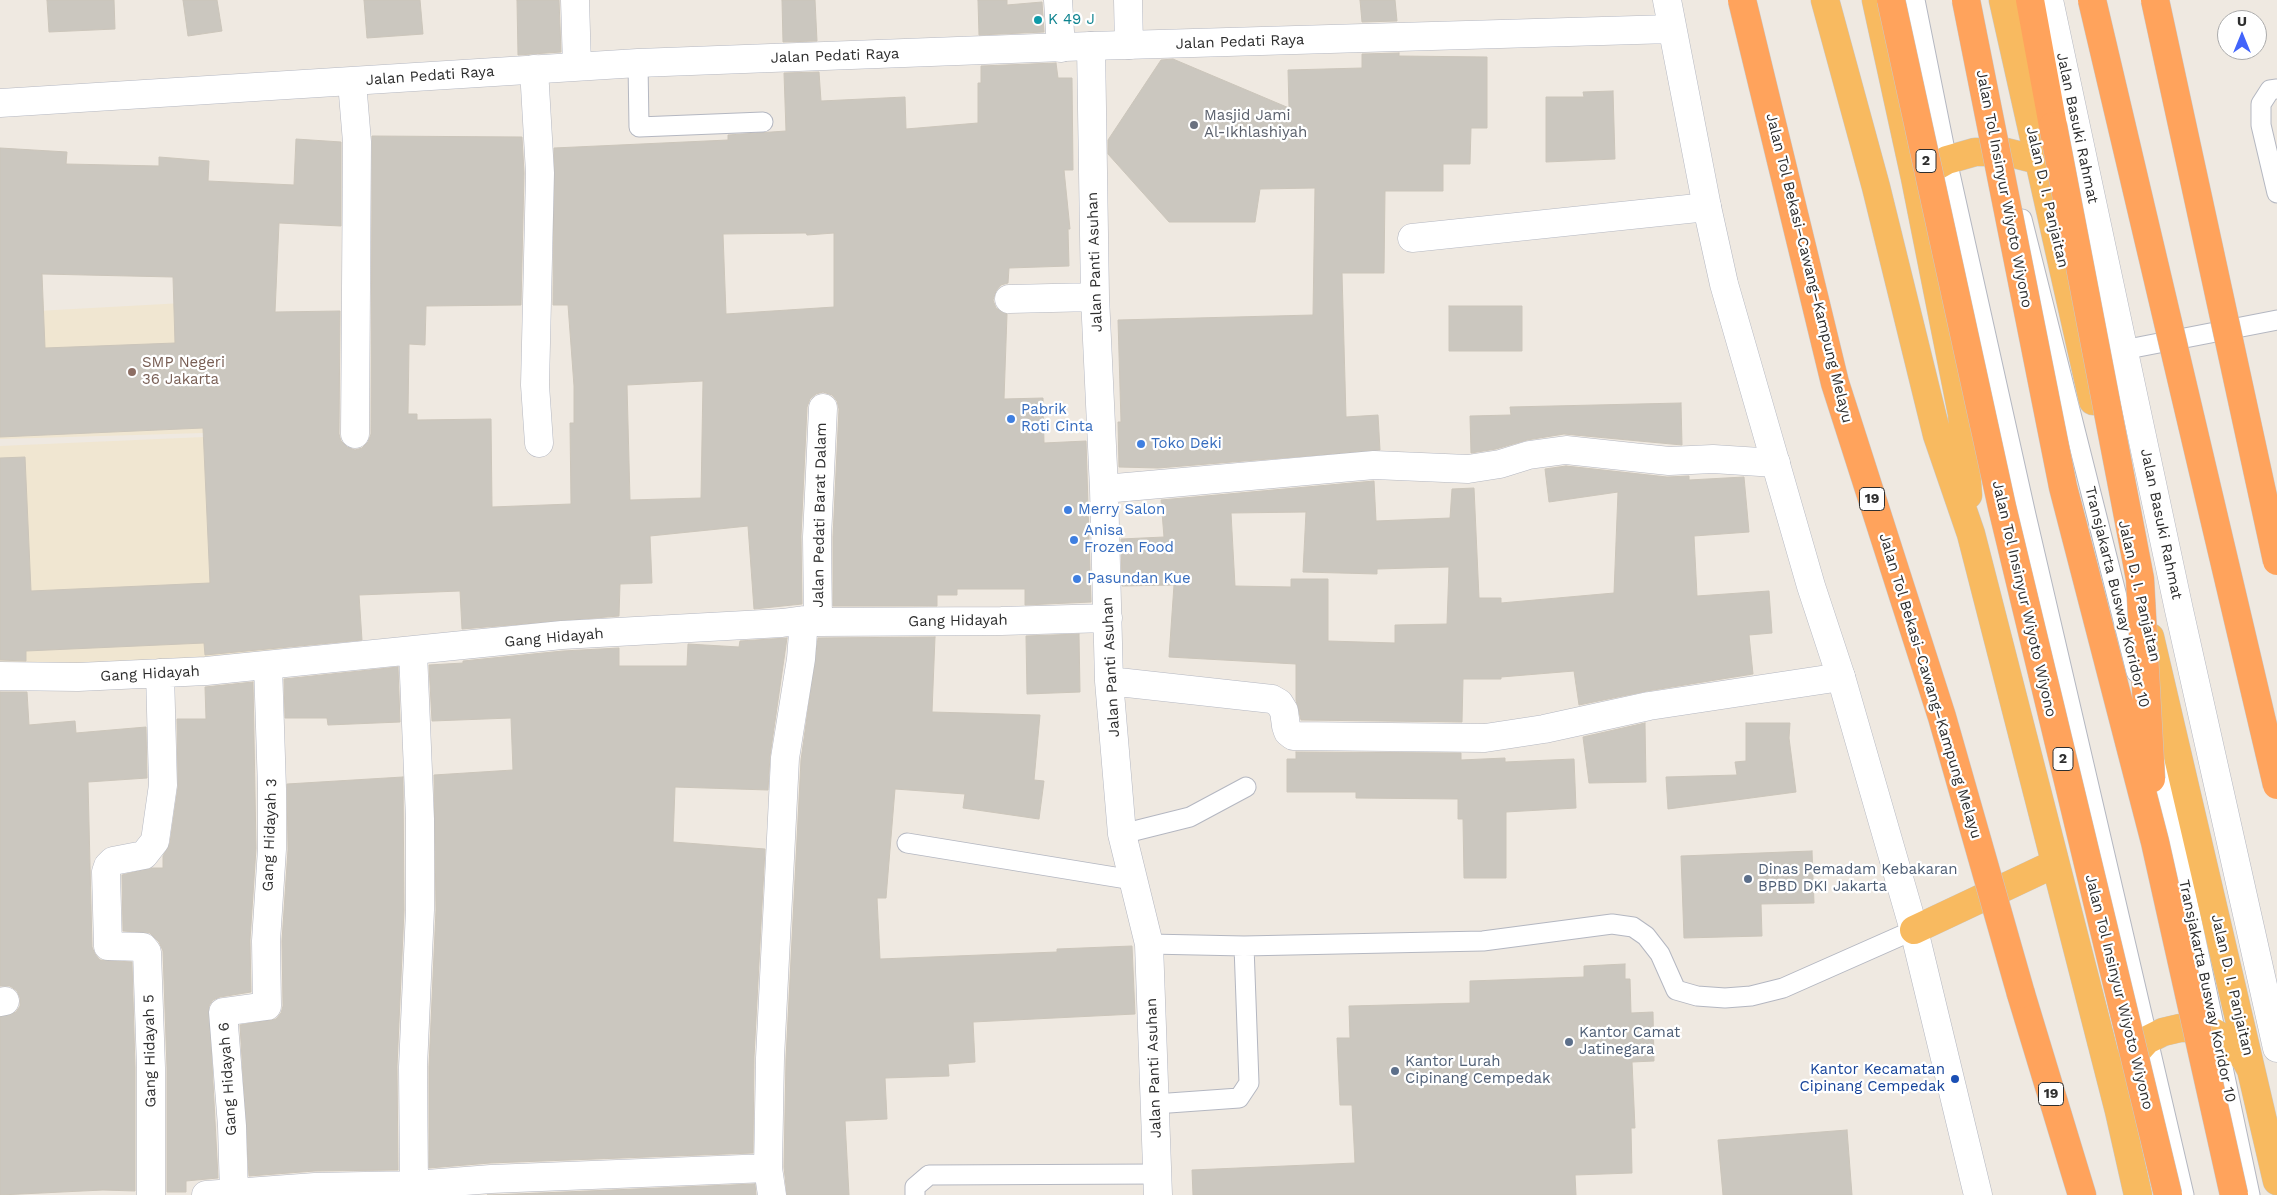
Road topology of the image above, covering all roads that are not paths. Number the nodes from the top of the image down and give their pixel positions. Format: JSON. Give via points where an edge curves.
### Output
{"nodes":[{"id":1,"x":575,"y":0,"type":"edge"},
{"id":2,"x":1058,"y":0,"type":"edge"},
{"id":3,"x":1128,"y":0,"type":"edge"},
{"id":4,"x":1666,"y":0,"type":"edge"},
{"id":5,"x":1742,"y":0,"type":"edge"},
{"id":6,"x":1825,"y":0,"type":"edge"},
{"id":7,"x":1876,"y":0,"type":"edge"},
{"id":8,"x":1891,"y":0,"type":"edge"},
{"id":9,"x":1915,"y":0,"type":"edge"},
{"id":10,"x":1966,"y":0,"type":"edge"},
{"id":11,"x":1976,"y":0,"type":"edge"},
{"id":12,"x":2003,"y":0,"type":"edge"},
{"id":13,"x":2030,"y":0,"type":"edge"},
{"id":14,"x":2049,"y":0,"type":"edge"},
{"id":15,"x":2092,"y":0,"type":"edge"},
{"id":16,"x":2155,"y":0,"type":"edge"},
{"id":17,"x":1671,"y":29,"type":"junction"},
{"id":18,"x":1129,"y":45,"type":"junction"},
{"id":19,"x":1091,"y":46,"type":"junction"},
{"id":20,"x":1060,"y":48,"type":"junction"},
{"id":21,"x":638,"y":63,"type":"junction"},
{"id":22,"x":577,"y":66,"type":"junction"},
{"id":23,"x":534,"y":69,"type":"junction"},
{"id":24,"x":352,"y":82,"type":"junction"},
{"id":25,"x":2277,"y":89,"type":"edge"},
{"id":26,"x":0,"y":103,"type":"edge"},
{"id":27,"x":763,"y":122,"type":"dead end"},
{"id":28,"x":2006,"y":152,"type":"junction"},
{"id":29,"x":1947,"y":160,"type":"junction"},
{"id":30,"x":2038,"y":160,"type":"junction"},
{"id":31,"x":1915,"y":178,"type":"junction"},
{"id":32,"x":2277,"y":193,"type":"edge"},
{"id":33,"x":1706,"y":207,"type":"junction"},
{"id":34,"x":1412,"y":238,"type":"dead end"},
{"id":35,"x":1095,"y":297,"type":"junction"},
{"id":36,"x":1009,"y":299,"type":"dead end"},
{"id":37,"x":2277,"y":320,"type":"edge"},
{"id":38,"x":2123,"y":350,"type":"junction"},
{"id":39,"x":823,"y":408,"type":"dead end"},
{"id":40,"x":355,"y":434,"type":"dead end"},
{"id":41,"x":539,"y":443,"type":"dead end"},
{"id":42,"x":1776,"y":463,"type":"junction"},
{"id":43,"x":1104,"y":489,"type":"junction"},
{"id":44,"x":1971,"y":534,"type":"junction"},
{"id":45,"x":2277,"y":561,"type":"edge"},
{"id":46,"x":1108,"y":618,"type":"junction"},
{"id":47,"x":811,"y":621,"type":"junction"},
{"id":48,"x":413,"y":652,"type":"junction"},
{"id":49,"x":268,"y":665,"type":"junction"},
{"id":50,"x":160,"y":673,"type":"junction"},
{"id":51,"x":0,"y":676,"type":"edge"},
{"id":52,"x":1841,"y":677,"type":"junction"},
{"id":53,"x":1109,"y":681,"type":"junction"},
{"id":54,"x":2277,"y":785,"type":"edge"},
{"id":55,"x":1246,"y":787,"type":"dead end"},
{"id":56,"x":1122,"y":834,"type":"junction"},
{"id":57,"x":2155,"y":842,"type":"junction"},
{"id":58,"x":907,"y":843,"type":"dead end"},
{"id":59,"x":2054,"y":864,"type":"junction"},
{"id":60,"x":1133,"y":880,"type":"junction"},
{"id":61,"x":1914,"y":930,"type":"junction"},
{"id":62,"x":1149,"y":944,"type":"junction"},
{"id":63,"x":1244,"y":946,"type":"junction"},
{"id":64,"x":268,"y":1005,"type":"joint"},
{"id":65,"x":2215,"y":1034,"type":"junction"},
{"id":66,"x":2147,"y":1040,"type":"junction"},
{"id":67,"x":2277,"y":1048,"type":"edge"},
{"id":68,"x":2254,"y":1077,"type":"junction"},
{"id":69,"x":1155,"y":1104,"type":"junction"},
{"id":70,"x":2119,"y":1111,"type":"junction"},
{"id":71,"x":768,"y":1168,"type":"junction"},
{"id":72,"x":2277,"y":1182,"type":"edge"},
{"id":73,"x":1159,"y":1184,"type":"edge"},
{"id":74,"x":414,"y":1185,"type":"junction"},
{"id":75,"x":491,"y":1187,"type":"edge"},
{"id":76,"x":234,"y":1193,"type":"junction"},
{"id":77,"x":150,"y":1195,"type":"edge"},
{"id":78,"x":206,"y":1195,"type":"edge"},
{"id":79,"x":772,"y":1195,"type":"edge"},
{"id":80,"x":915,"y":1195,"type":"edge"},
{"id":81,"x":1978,"y":1195,"type":"edge"},
{"id":82,"x":2082,"y":1195,"type":"edge"},
{"id":83,"x":2138,"y":1195,"type":"edge"},
{"id":84,"x":2168,"y":1195,"type":"edge"},
{"id":85,"x":2184,"y":1195,"type":"edge"},
{"id":86,"x":2234,"y":1195,"type":"edge"},
{"id":87,"x":2250,"y":1195,"type":"edge"}],
"edges":[{"from":1,"to":22,"type":"street"},
{"from":2,"to":20,"type":"street"},
{"from":3,"to":18,"type":"street"},
{"from":4,"to":17,"type":"street"},
{"from":5,"to":82,"type":"highway","name":"Jalan Tol Bekasi–Cawang–Kampung Melayu","number":"19","bridge":true,"via":[[1835,383],[1942,717]]},
{"from":6,"to":44,"type":"highway","via":[[1876,187],[1937,435]]},
{"from":7,"to":31,"type":"highway"},
{"from":8,"to":84,"type":"highway","name":"Jalan Tol Insinyur Wiyoto Wiyono","number":"2","bridge":true,"via":[[2002,507]]},
{"from":9,"to":29,"type":"lane"},
{"from":10,"to":57,"type":"highway","name":"Jalan Tol Insinyur Wiyoto Wiyono","bridge":true,"via":[[2063,486]]},
{"from":11,"to":28,"type":"lane","name":"Transjakarta Busway Koridor 10"},
{"from":12,"to":30,"type":"highway","name":"Jalan D. I. Panjaitan"},
{"from":13,"to":57,"type":"highway","bridge":true,"via":[[2140,580]]},
{"from":14,"to":38,"type":"street","name":"Jalan Basuki Rahmat"},
{"from":15,"to":54,"type":"highway","bridge":true},
{"from":16,"to":45,"type":"highway","bridge":true},
{"from":17,"to":18,"type":"street","name":"Jalan Pedati Raya"},
{"from":17,"to":33,"type":"street"},
{"from":18,"to":19,"type":"street","name":"Jalan Pedati Raya"},
{"from":19,"to":20,"type":"street","name":"Jalan Pedati Raya"},
{"from":19,"to":35,"type":"street","name":"Jalan Panti Asuhan"},
{"from":20,"to":21,"type":"street","name":"Jalan Pedati Raya"},
{"from":21,"to":22,"type":"street","name":"Jalan Pedati Raya"},
{"from":21,"to":27,"type":"lane","via":[[640,127]]},
{"from":22,"to":23,"type":"street","name":"Jalan Pedati Raya"},
{"from":23,"to":24,"type":"street","name":"Jalan Pedati Raya"},
{"from":23,"to":41,"type":"street","via":[[540,172],[534,385]]},
{"from":24,"to":26,"type":"street","name":"Jalan Pedati Raya"},
{"from":24,"to":40,"type":"street","via":[[357,142]]},
{"from":25,"to":32,"type":"lane","via":[[2270,90],[2261,104],[2262,125]]},
{"from":28,"to":29,"type":"highway","via":[[1975,152]]},
{"from":28,"to":30,"type":"highway"},
{"from":28,"to":65,"type":"lane","name":"Transjakarta Busway Koridor 10","via":[[2167,795]]},
{"from":29,"to":31,"type":"highway"},
{"from":29,"to":66,"type":"lane"},
{"from":30,"to":68,"type":"highway","name":"Jalan D. I. Panjaitan"},
{"from":31,"to":44,"type":"highway","via":[[1962,414]]},
{"from":33,"to":34,"type":"street"},
{"from":33,"to":42,"type":"street","via":[[1724,284]]},
{"from":35,"to":36,"type":"street"},
{"from":35,"to":43,"type":"street","name":"Jalan Panti Asuhan"},
{"from":37,"to":38,"type":"lane"},
{"from":38,"to":67,"type":"street","name":"Jalan Basuki Rahmat"},
{"from":39,"to":47,"type":"street","name":"Jalan Pedati Barat Dalam"},
{"from":42,"to":43,"type":"street","via":[[1713,459],[1670,461],[1566,450],[1468,469],[1374,465]]},
{"from":42,"to":52,"type":"street"},
{"from":43,"to":46,"type":"street","name":"Jalan Panti Asuhan"},
{"from":44,"to":59,"type":"highway"},
{"from":46,"to":47,"type":"street","name":"Gang Hidayah"},
{"from":46,"to":53,"type":"street","name":"Jalan Panti Asuhan"},
{"from":47,"to":48,"type":"street","name":"Gang Hidayah","via":[[562,635]]},
{"from":47,"to":71,"type":"street","name":"Jalan Pedati Barat Dalam","via":[[801,659],[785,758],[770,1058]]},
{"from":48,"to":49,"type":"street","name":"Gang Hidayah"},
{"from":48,"to":74,"type":"street","via":[[420,819],[420,910],[413,1067]]},
{"from":49,"to":50,"type":"street","name":"Gang Hidayah"},
{"from":49,"to":64,"type":"street","name":"Gang Hidayah 3","via":[[272,789],[266,940]]},
{"from":50,"to":51,"type":"street","name":"Gang Hidayah"},
{"from":50,"to":77,"type":"street","name":"Gang Hidayah 5","via":[[162,785],[155,841],[144,855],[113,861],[106,872],[107,944],[110,947],[143,947],[147,952],[151,1068]]},
{"from":52,"to":53,"type":"street","via":[[1649,706],[1485,738],[1293,736],[1288,732],[1279,702],[1272,699]]},
{"from":52,"to":61,"type":"street"},
{"from":53,"to":56,"type":"street","name":"Jalan Panti Asuhan"},
{"from":55,"to":56,"type":"lane","via":[[1190,818]]},
{"from":56,"to":60,"type":"street","name":"Jalan Panti Asuhan"},
{"from":57,"to":86,"type":"highway","name":"Jalan Tol Insinyur Wiyoto Wiyono","bridge":true},
{"from":58,"to":60,"type":"lane"},
{"from":59,"to":61,"type":"highway"},
{"from":59,"to":70,"type":"highway"},
{"from":60,"to":62,"type":"street","name":"Jalan Panti Asuhan"},
{"from":61,"to":63,"type":"lane","via":[[1783,988],[1725,998],[1696,996],[1676,990],[1660,954],[1646,936],[1633,927],[1612,924],[1483,940]]},
{"from":61,"to":81,"type":"street"},
{"from":62,"to":63,"type":"lane"},
{"from":62,"to":69,"type":"street","name":"Jalan Panti Asuhan"},
{"from":63,"to":69,"type":"lane","via":[[1249,1083],[1239,1098]]},
{"from":64,"to":76,"type":"street","name":"Gang Hidayah 6","via":[[266,1008],[224,1012]]},
{"from":65,"to":66,"type":"highway","via":[[2198,1028],[2180,1028]]},
{"from":65,"to":68,"type":"highway","via":[[2232,1044]]},
{"from":65,"to":87,"type":"lane","name":"Transjakarta Busway Koridor 10"},
{"from":66,"to":70,"type":"highway","via":[[2129,1060],[2119,1085]]},
{"from":66,"to":85,"type":"lane"},
{"from":68,"to":72,"type":"highway","name":"Jalan D. I. Panjaitan"},
{"from":69,"to":73,"type":"street","name":"Jalan Panti Asuhan"},
{"from":70,"to":83,"type":"highway"},
{"from":71,"to":75,"type":"street"},
{"from":71,"to":79,"type":"street","name":"Jalan Pedati Barat Dalam"},
{"from":73,"to":80,"type":"lane","via":[[928,1175],[915,1187]]},
{"from":74,"to":75,"type":"street"},
{"from":74,"to":76,"type":"street"},
{"from":76,"to":78,"type":"street"}]}
